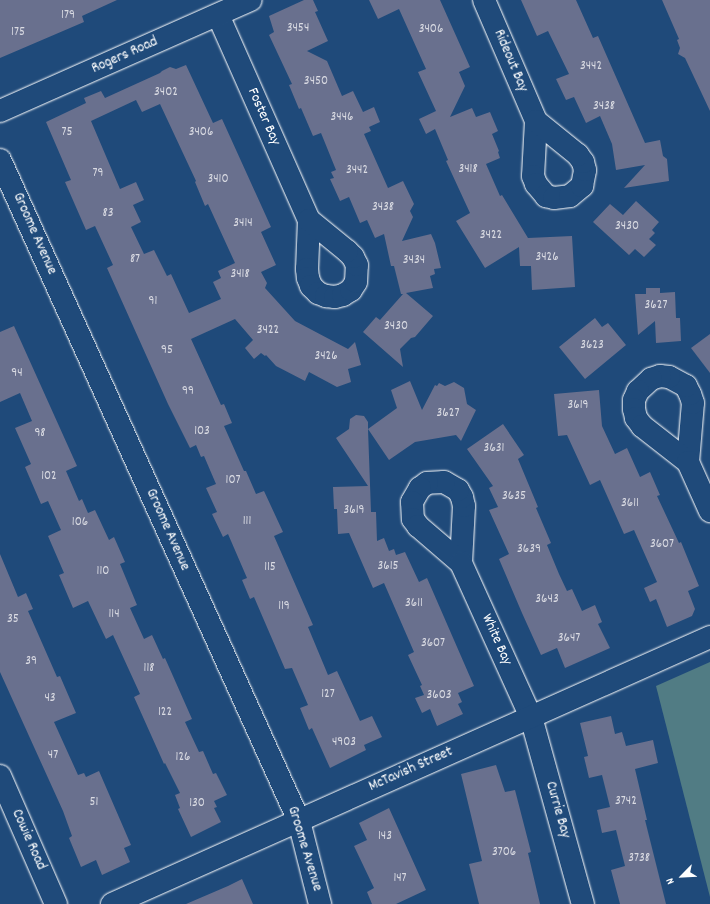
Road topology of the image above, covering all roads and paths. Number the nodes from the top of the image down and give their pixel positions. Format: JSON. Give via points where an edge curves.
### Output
{"nodes":[{"id":1,"x":250,"y":0,"type":"edge"},
{"id":2,"x":484,"y":0,"type":"edge"},
{"id":3,"x":218,"y":15,"type":"junction"},
{"id":4,"x":0,"y":111,"type":"edge"},
{"id":5,"x":536,"y":121,"type":"dead end"},
{"id":6,"x":0,"y":160,"type":"edge"},
{"id":7,"x":309,"y":220,"type":"dead end"},
{"id":8,"x":688,"y":462,"type":"dead end"},
{"id":9,"x":710,"y":511,"type":"edge"},
{"id":10,"x":461,"y":563,"type":"dead end"},
{"id":11,"x":710,"y":637,"type":"edge"},
{"id":12,"x":530,"y":717,"type":"junction"},
{"id":13,"x":0,"y":776,"type":"edge"},
{"id":14,"x":299,"y":821,"type":"junction"},
{"id":15,"x":56,"y":904,"type":"edge"},
{"id":16,"x":112,"y":904,"type":"edge"},
{"id":17,"x":320,"y":904,"type":"edge"},
{"id":18,"x":583,"y":904,"type":"edge"}],
"edges":[{"from":1,"to":3,"type":"street","name":"Rogers Road"},
{"from":2,"to":5,"type":"street","name":"Rideout Bay"},
{"from":3,"to":4,"type":"street","name":"Rogers Road"},
{"from":3,"to":7,"type":"street","name":"Foster Bay"},
{"from":6,"to":14,"type":"street","name":"Groome Avenue"},
{"from":8,"to":9,"type":"street"},
{"from":10,"to":12,"type":"street","name":"White Bay"},
{"from":11,"to":12,"type":"street","name":"McTavish Street"},
{"from":12,"to":14,"type":"street","name":"McTavish Street"},
{"from":12,"to":18,"type":"street","name":"Currie Bay"},
{"from":13,"to":15,"type":"street","name":"Cowie Road"},
{"from":14,"to":16,"type":"street","name":"McTavish Street"},
{"from":14,"to":17,"type":"street","name":"Groome Avenue"}]}
